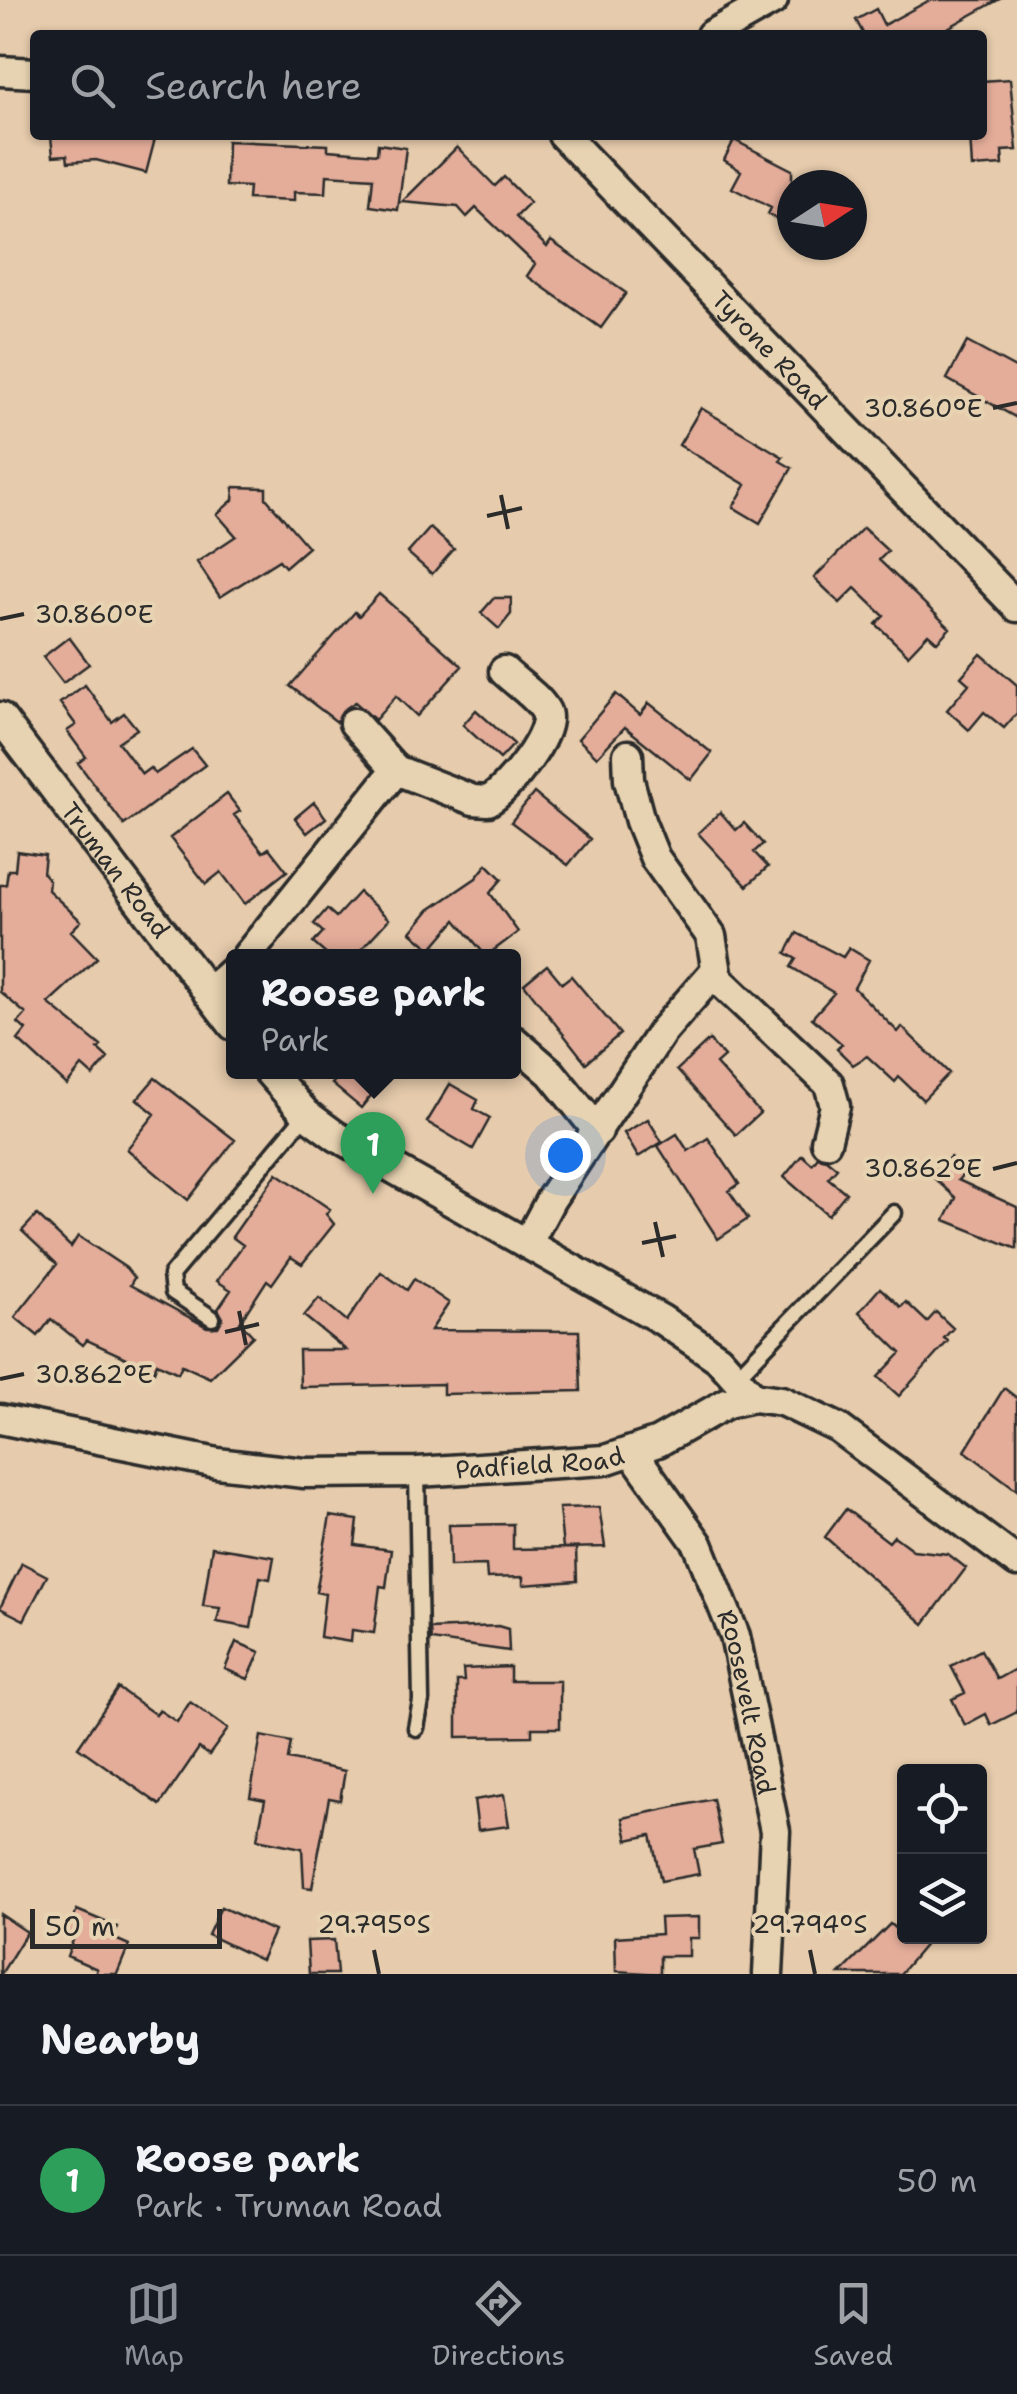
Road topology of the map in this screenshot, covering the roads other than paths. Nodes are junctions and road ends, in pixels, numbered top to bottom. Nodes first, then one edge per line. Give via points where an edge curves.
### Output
1 (772, 0) edge
2 (720, 30) edge
3 (0, 71) edge
4 (30, 73) edge
5 (568, 140) edge
6 (1017, 607) edge
7 (504, 671) dead end
8 (0, 717) edge
9 (354, 723) dead end
10 (628, 755) dead end
11 (396, 770) junction
12 (252, 949) edge
13 (715, 971) junction
14 (226, 977) edge
15 (208, 993) junction
16 (226, 1017) edge
17 (521, 1047) edge
18 (275, 1079) edge
19 (306, 1114) junction
20 (598, 1131) junction
21 (826, 1142) dead end
22 (894, 1213) dead end
23 (527, 1244) junction
24 (212, 1318) dead end
25 (744, 1387) junction
26 (0, 1420) edge
27 (633, 1453) junction
28 (417, 1472) junction
29 (1017, 1562) edge
30 (416, 1728) dead end
31 (768, 1974) edge

1 - 2 street
3 - 4 street
5 - 6 street, Tyrone Road
7 - 11 street via 546,710 548,725 496,797 473,800
8 - 15 street, Truman Road
9 - 11 street
10 - 13 street via 628,780 647,840 711,936
11 - 12 street
13 - 20 street via 662,1032
13 - 21 street via 724,987 821,1072 835,1106
14 - 15 street
15 - 16 street, Truman Road
17 - 20 street
18 - 19 street
19 - 23 street
19 - 24 lane via 171,1275 172,1292
20 - 23 street
22 - 25 lane
23 - 25 street via 662,1320 718,1358
25 - 27 street, Padfield Road
25 - 29 street via 838,1428
26 - 28 street, Padfield Road via 260,1470
27 - 28 street, Padfield Road via 567,1465
27 - 31 street, Roosevelt Road via 698,1544 735,1636 775,1831
28 - 30 lane

